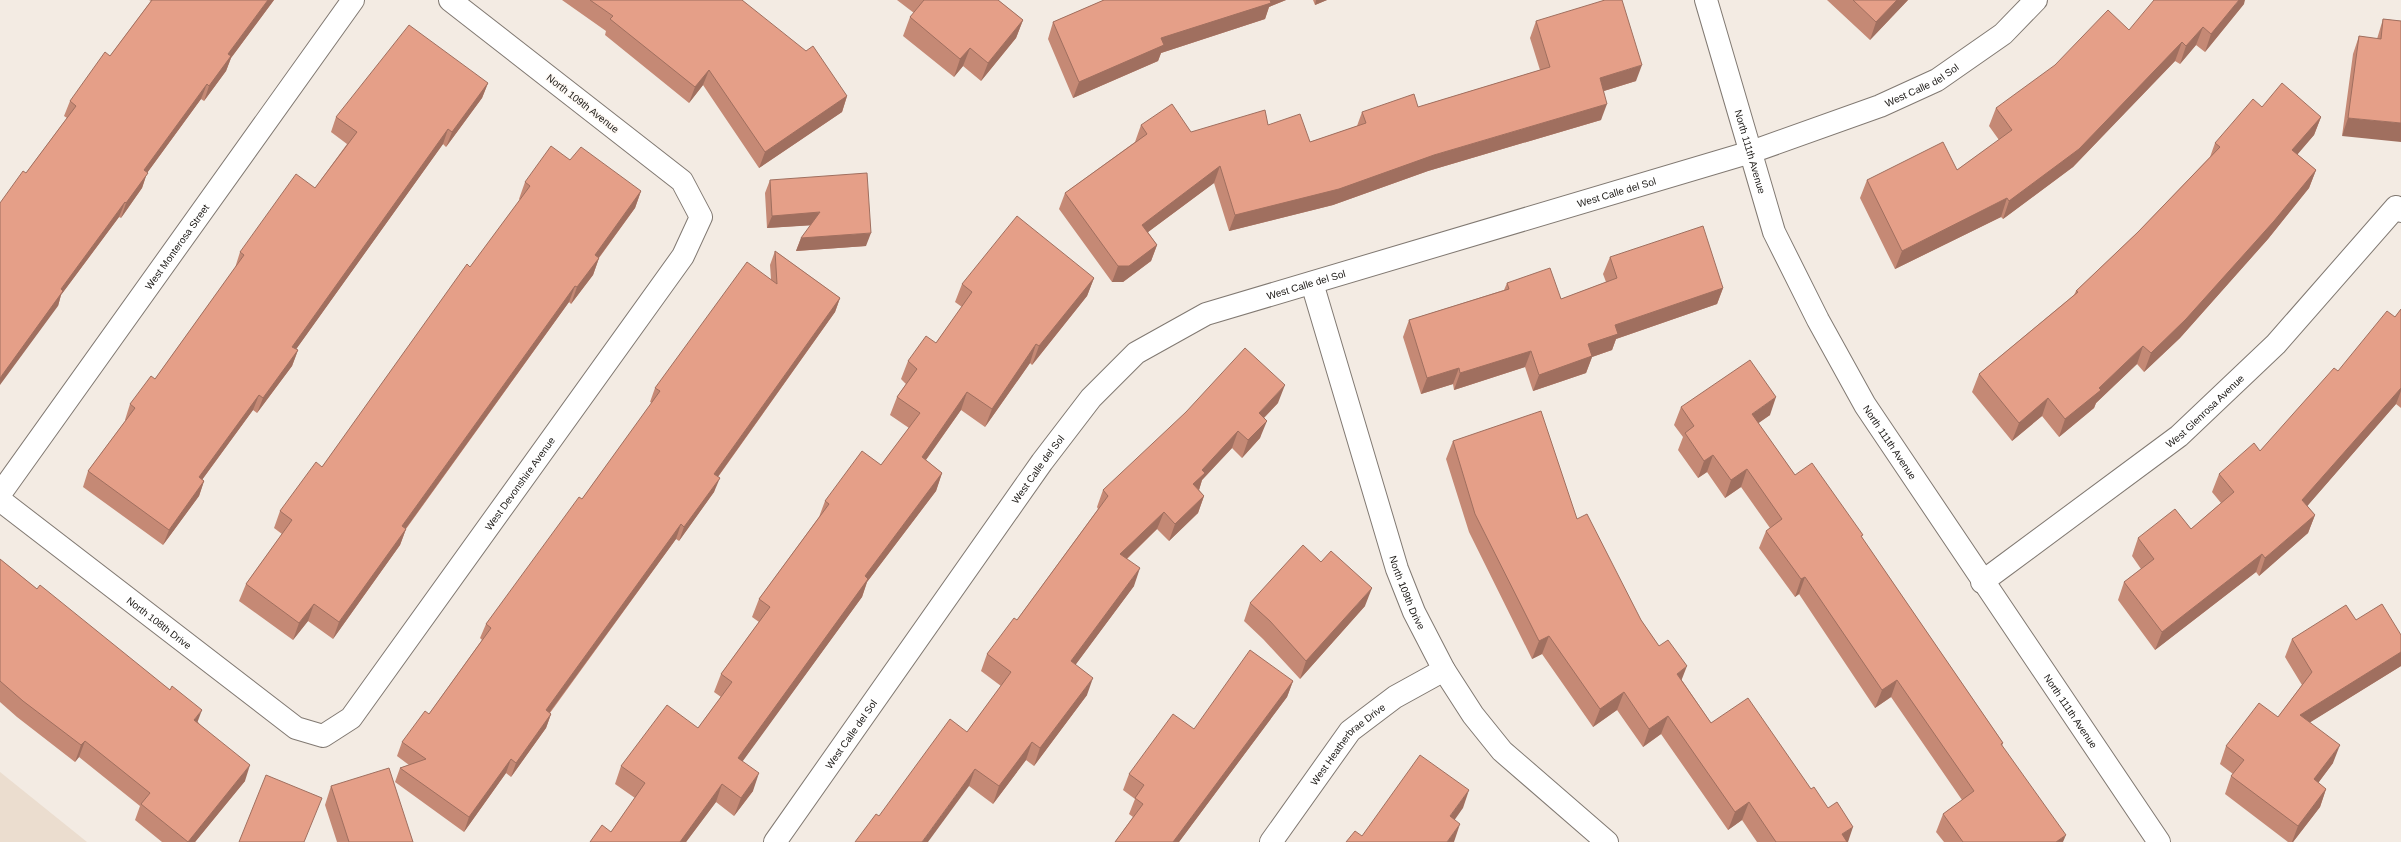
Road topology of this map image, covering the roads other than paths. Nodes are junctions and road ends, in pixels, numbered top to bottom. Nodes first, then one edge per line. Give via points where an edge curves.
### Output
1 (353, 0) edge
2 (450, 0) edge
3 (1706, 0) edge
4 (2036, 0) edge
5 (1751, 152) junction
6 (2398, 209) edge
7 (701, 217) joint
8 (1312, 283) junction
9 (0, 494) edge
10 (0, 500) edge
11 (1982, 582) junction
12 (1444, 670) junction
13 (323, 736) joint
14 (775, 842) edge
15 (1271, 842) edge
16 (1607, 842) edge
17 (2159, 842) edge

1 - 9 street, West Monterosa Street
2 - 7 street, North 109th Avenue via 682,181
3 - 5 street, North 111th Avenue
4 - 5 street, West Calle del Sol via 2003,34 1937,80 1880,106
5 - 8 street, West Calle del Sol
5 - 11 street, North 111th Avenue via 1774,232 1818,320 1865,405
6 - 11 street, West Glenrosa Avenue via 2276,344 2179,436
7 - 13 street, West Devonshire Avenue via 683,256 351,718
8 - 12 street, North 109th Drive via 1397,569 1414,612
8 - 14 street, West Calle del Sol via 1206,314 1136,354 1091,398 1038,469
10 - 13 street, North 108th Drive via 296,728
11 - 17 street, North 111th Avenue
12 - 15 street, West Heatherbrae Drive via 1395,697 1350,731
12 - 16 street, North 109th Drive via 1473,715 1502,751

